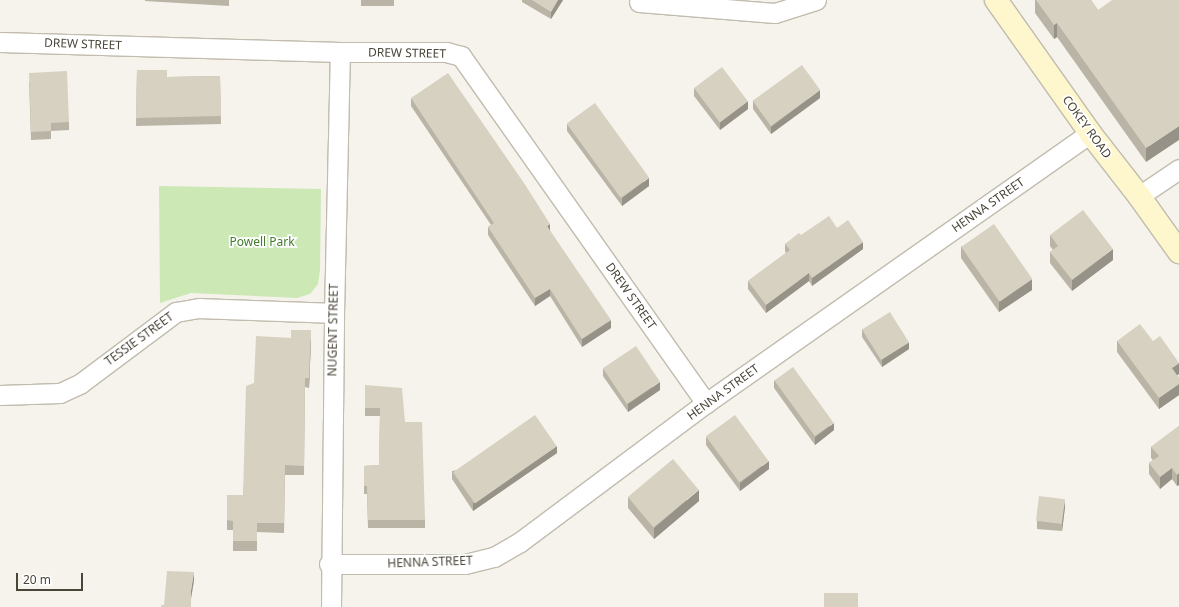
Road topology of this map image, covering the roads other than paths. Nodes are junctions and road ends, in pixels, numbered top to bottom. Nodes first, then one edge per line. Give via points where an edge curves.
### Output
1 (816, 0) edge
2 (996, 0) edge
3 (639, 2) dead end
4 (0, 42) edge
5 (340, 52) junction
6 (1090, 133) junction
7 (1179, 169) edge
8 (1140, 196) junction
9 (1179, 252) edge
10 (334, 313) junction
11 (0, 395) edge
12 (706, 403) junction
13 (330, 564) junction
14 (331, 607) edge

1 - 3 street via 775,13
2 - 6 street, COKEY ROAD
4 - 5 street, DREW STREET
5 - 10 street, NUGENT STREET
5 - 12 street, DREW STREET via 446,52 461,56
6 - 8 street, COKEY ROAD
6 - 12 street, HENNA STREET
7 - 8 street
8 - 9 street, COKEY ROAD
10 - 11 street, TESSIE STREET via 199,308 176,312 81,383 60,393
10 - 13 street, NUGENT STREET
12 - 13 street, HENNA STREET via 520,542 494,557 465,564
13 - 14 street, NUGENT STREET

